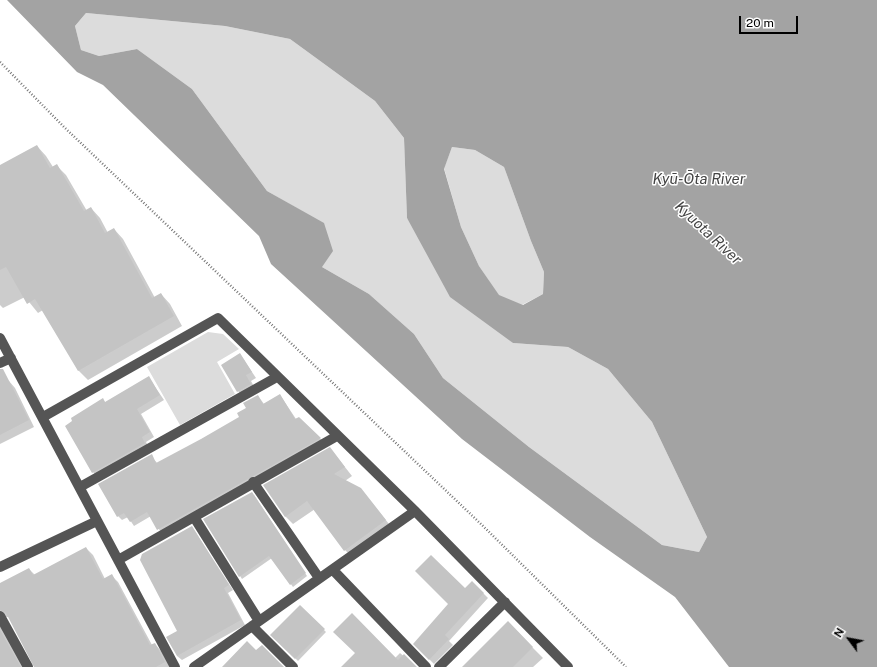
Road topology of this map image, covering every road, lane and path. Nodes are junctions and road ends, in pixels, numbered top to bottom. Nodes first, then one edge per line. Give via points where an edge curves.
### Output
1 (0, 62) edge
2 (0, 338) edge
3 (11, 358) junction
4 (0, 363) edge
5 (278, 377) junction
6 (43, 417) junction
7 (337, 436) junction
8 (253, 482) junction
9 (80, 487) junction
10 (415, 512) junction
11 (194, 517) junction
12 (97, 521) junction
13 (118, 560) junction
14 (0, 567) edge
15 (333, 570) junction
16 (319, 578) junction
17 (505, 602) junction
18 (0, 616) edge
19 (256, 623) junction
20 (28, 667) edge
21 (175, 667) edge
22 (194, 667) edge
23 (293, 667) edge
24 (426, 667) edge
25 (439, 667) edge
26 (568, 667) edge
27 (626, 667) edge

1 - 27 path via 64,127 482,525
2 - 3 street
3 - 4 street
3 - 6 street
5 - 6 street via 218,318
5 - 7 street
5 - 9 street
6 - 9 street
7 - 8 street
7 - 10 street
8 - 11 street
8 - 16 street
9 - 12 street
10 - 15 street
10 - 17 street
11 - 13 street
11 - 19 street
12 - 13 street
12 - 14 street
13 - 21 street
15 - 16 street
15 - 24 street
16 - 19 street
17 - 25 street
17 - 26 street
18 - 20 street
19 - 22 street
19 - 23 street

